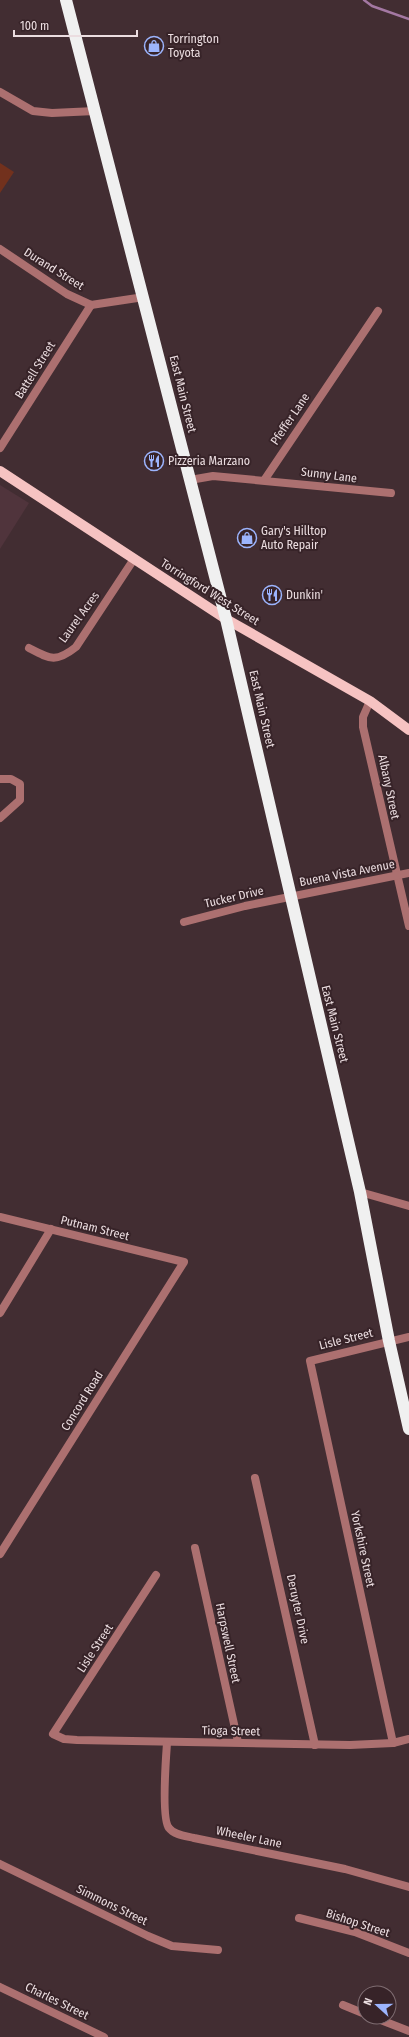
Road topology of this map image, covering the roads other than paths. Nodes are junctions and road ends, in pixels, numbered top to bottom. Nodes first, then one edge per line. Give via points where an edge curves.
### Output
1 (66, 0) edge
2 (0, 92) edge
3 (95, 111) junction
4 (0, 249) edge
5 (144, 297) junction
6 (91, 305) junction
7 (378, 311) dead end
8 (0, 448) edge
9 (0, 471) edge
10 (265, 479) junction
11 (190, 480) junction
12 (391, 493) dead end
13 (134, 559) junction
14 (226, 619) junction
15 (29, 648) dead end
16 (370, 700) junction
17 (409, 730) edge
18 (0, 779) edge
19 (0, 818) edge
20 (409, 873) edge
21 (398, 876) junction
22 (290, 896) junction
23 (184, 922) dead end
24 (409, 926) edge
25 (360, 1192) junction
26 (409, 1206) edge
27 (0, 1217) edge
28 (51, 1229) junction
29 (184, 1262) joint
30 (0, 1313) edge
31 (409, 1337) edge
32 (389, 1341) junction
33 (310, 1361) joint
34 (409, 1429) edge
35 (255, 1478) dead end
36 (195, 1548) dead end
37 (0, 1554) edge
38 (156, 1575) dead end
39 (53, 1734) joint
40 (409, 1739) edge
41 (238, 1742) junction
42 (167, 1743) junction
43 (393, 1743) junction
44 (315, 1745) junction
45 (0, 1864) edge
46 (409, 1887) edge
47 (299, 1918) dead end
48 (218, 1950) dead end
49 (409, 1953) edge
50 (0, 1987) edge
51 (343, 2005) dead end
52 (357, 2011) edge
53 (392, 2025) edge
54 (409, 2032) edge
55 (104, 2037) edge

1 - 3 highway, East Main Street
2 - 3 street via 33,111
3 - 5 highway, East Main Street
4 - 6 street, Durand Street via 67,294
5 - 6 street, Durand Street
5 - 11 highway, East Main Street
6 - 8 street, Battell Street
7 - 10 street, Pfeffer Lane
9 - 13 main road, Torringford West Street
10 - 11 street via 214,476
10 - 12 street, Sunny Lane
11 - 14 highway, East Main Street
13 - 14 main road, Torringford West Street
13 - 15 street, Laurel Acres via 76,647 65,656 50,659
14 - 16 main road, Torringford West Street
14 - 22 highway, East Main Street
16 - 17 main road, Torringford West Street
16 - 21 street, Albany Street via 363,717 363,727
18 - 19 street via 11,779 20,784 20,800
20 - 21 street, Buena Vista Avenue
21 - 22 street, Buena Vista Avenue
21 - 24 street, Albany Street
22 - 23 street, Tucker Drive
22 - 25 highway, East Main Street
25 - 26 street
25 - 32 highway, East Main Street
27 - 28 street, Putnam Street
28 - 29 street, Putnam Street
28 - 30 street
29 - 37 street, Concord Road
31 - 32 street, Lisle Street
32 - 33 street, Lisle Street
32 - 34 highway, East Main Street
33 - 43 street, Yorkshire Street
35 - 44 street, Deruyter Drive
36 - 41 street, Harpswell Street
38 - 39 street, Lisle Street
39 - 42 street, Tioga Street via 64,1739
40 - 43 street, Tioga Street
41 - 42 street, Tioga Street
41 - 44 street, Tioga Street
42 - 46 street, Wheeler Lane via 164,1816 168,1828 173,1832 345,1869
43 - 44 street, Tioga Street
45 - 48 street, Simmons Street via 172,1946
47 - 49 street, Bishop Street via 355,1932
50 - 55 street, Charles Street
51 - 52 street
53 - 54 street

